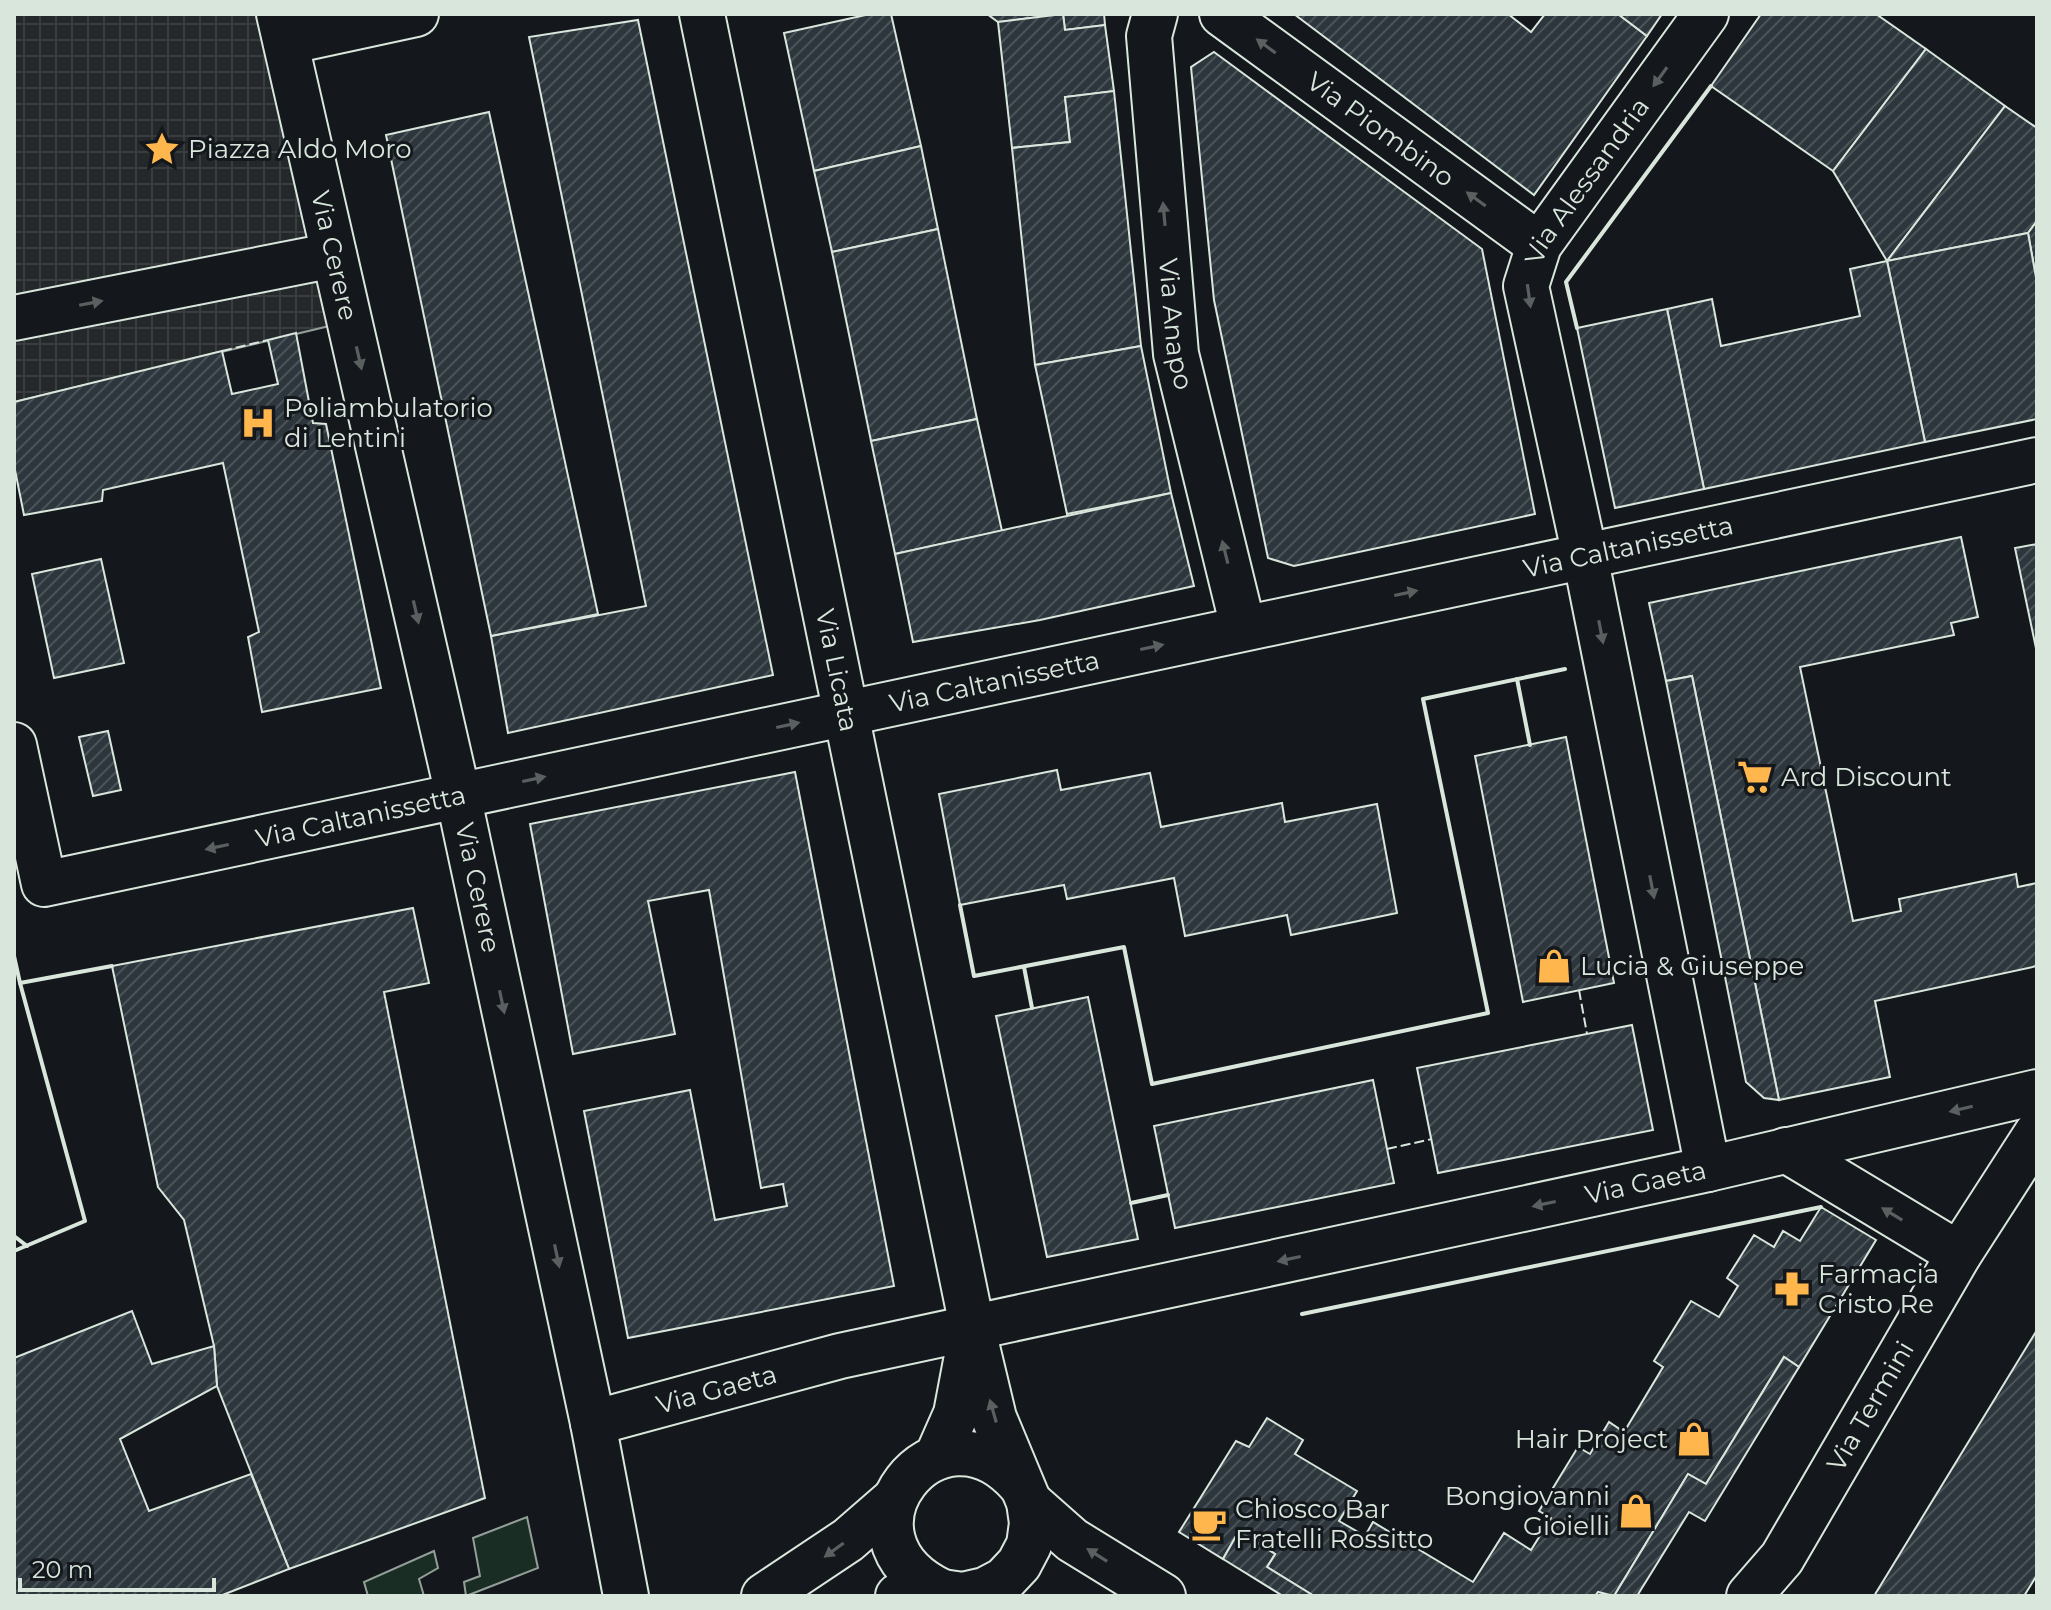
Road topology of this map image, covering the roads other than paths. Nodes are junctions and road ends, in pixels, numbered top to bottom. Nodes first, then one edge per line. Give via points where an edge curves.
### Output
1 (416, 14) edge
2 (702, 14) edge
3 (1155, 14) edge
4 (1222, 14) edge
5 (1706, 14) edge
6 (282, 28) edge
7 (1539, 245) junction
8 (334, 255) junction
9 (14, 318) edge
10 (2037, 460) edge
11 (1585, 556) junction
12 (1243, 627) junction
13 (846, 712) junction
14 (14, 745) edge
15 (458, 795) junction
16 (2037, 1092) edge
17 (2037, 1133) edge
18 (1786, 1150) junction
19 (1708, 1169) junction
20 (2037, 1179) edge
21 (1959, 1254) junction
22 (972, 1326) junction
23 (593, 1423) junction
24 (937, 1457) junction
25 (1024, 1493) junction
26 (894, 1500) junction
27 (1777, 1577) edge
28 (942, 1592) junction
29 (994, 1593) edge
30 (626, 1596) edge
31 (764, 1596) edge
32 (898, 1596) edge
33 (1163, 1596) edge
34 (1749, 1596) edge

1 - 6 street
2 - 13 street, Via Licata
12 -> 3 street, Via Anapo via 1176,354 1149,36
7 -> 4 street, Via Piombino
5 -> 7 street, Via Alessandria
6 - 8 street, Via Cerere
7 -> 11 street, Via Alessandria via 1526,286
9 -> 8 street
8 -> 15 street, Via Cerere
10 - 11 street, Via Caltanissetta
12 -> 11 street, Via Caltanissetta
11 -> 19 street, Via Gaeta
13 -> 12 street, Via Caltanissetta
15 -> 13 street, Via Caltanissetta
13 - 22 street, Via Licata
15 -> 14 street, Via Caltanissetta via 44,884
15 -> 23 street, Via Cerere
16 -> 18 street
17 - 21 street, Via Termini
18 - 19 street
21 -> 18 street
19 -> 22 street, Via Gaeta
20 - 21 street, Via Termini
21 - 27 street, Via Termini
22 - 23 street, Via Gaeta
22 - 24 street via 956,1414
25 -> 22 street, Via Licata via 994,1418
23 - 30 street, Via Cerere
24 - 25 street via 964,1454 992,1460
24 - 26 street via 918,1467
25 - 29 street via 1032,1523 1029,1545
33 -> 25 street via 1072,1540
26 - 28 street via 892,1534 904,1566
26 -> 31 street via 848,1540
27 - 34 street, Via Termini
28 - 29 street
28 - 32 street

